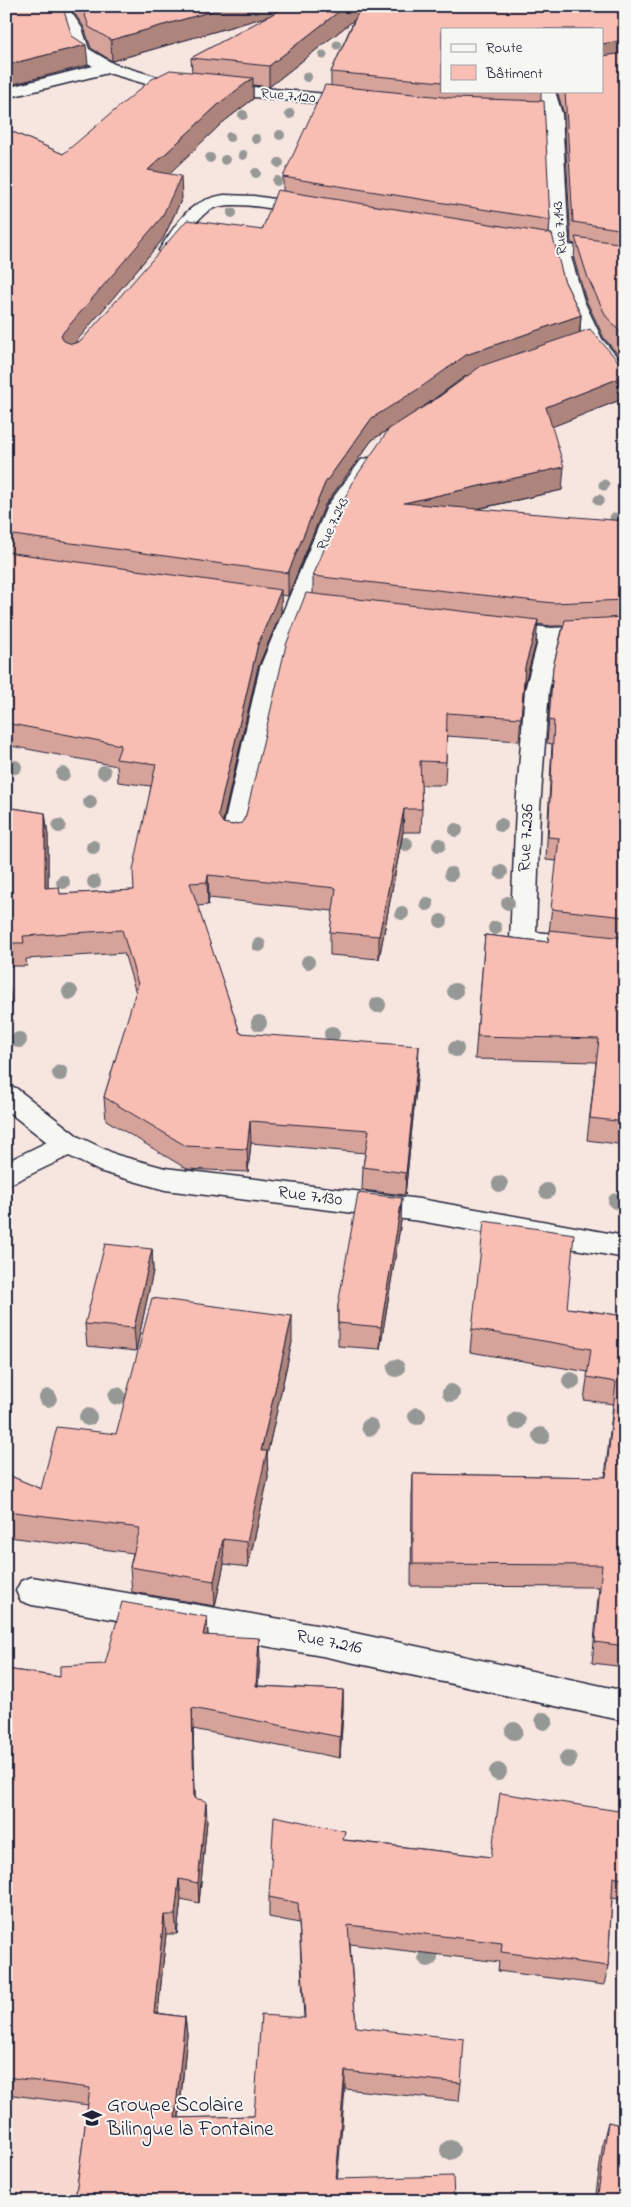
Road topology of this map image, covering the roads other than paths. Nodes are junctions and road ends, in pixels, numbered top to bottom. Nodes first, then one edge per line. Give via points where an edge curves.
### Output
1 (58, 6) edge
2 (537, 6) edge
3 (537, 28) edge
4 (108, 68) junction
5 (546, 92) edge
6 (6, 93) edge
7 (375, 104) edge
8 (489, 112) edge
9 (553, 114) junction
10 (324, 212) edge
11 (501, 241) edge
12 (560, 250) junction
13 (625, 258) edge
14 (156, 265) edge
15 (625, 379) edge
16 (380, 446) edge
17 (476, 626) edge
18 (625, 631) edge
19 (551, 635) junction
20 (233, 838) edge
21 (625, 951) edge
22 (6, 1095) edge
23 (69, 1144) junction
24 (6, 1175) edge
25 (625, 1247) edge
26 (32, 1592) dead end
27 (625, 1706) edge

1 - 4 street, Rue 7.120 via 74,28 81,52
2 - 3 street
4 - 6 street
4 - 7 street, Rue 7.120 via 160,82
5 - 9 street, Rue 7.143
8 - 9 street
9 - 12 street, Rue 7.143
10 - 14 street via 236,200 216,202 203,207
11 - 12 street
12 - 13 street
12 - 15 street, Rue 7.143 via 583,344
16 - 20 street, Rue 7.243 via 338,506 272,667
17 - 19 street
18 - 19 street
19 - 21 street, Rue 7.236 via 537,690 523,940
22 - 23 street, Rue 7.130
23 - 24 street
23 - 25 street, Rue 7.130 via 109,1163 165,1179 420,1210
26 - 27 street, Rue 7.216 via 322,1641

